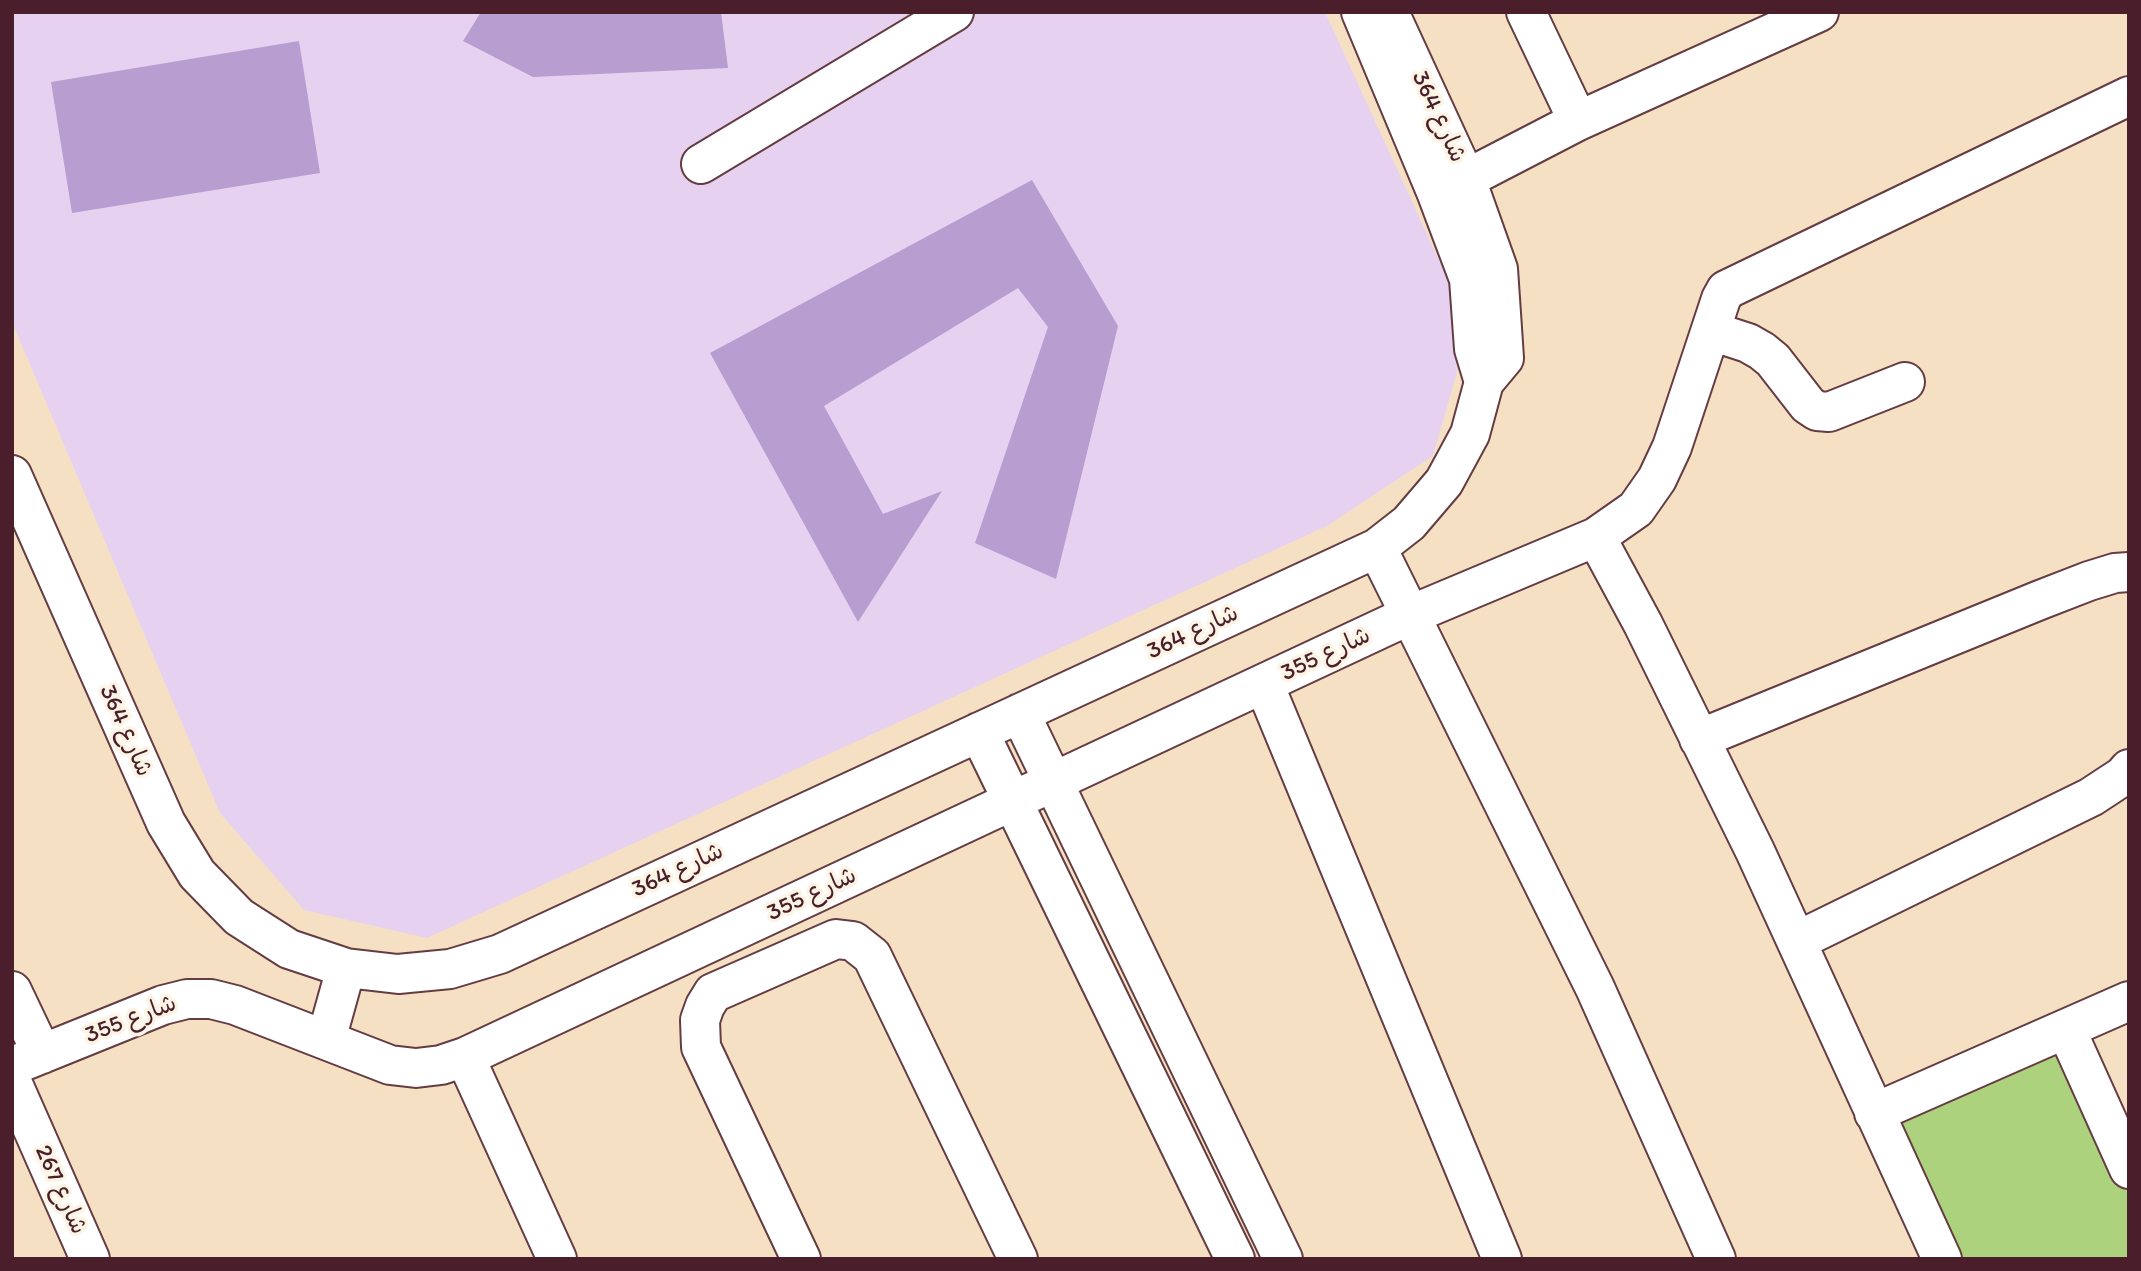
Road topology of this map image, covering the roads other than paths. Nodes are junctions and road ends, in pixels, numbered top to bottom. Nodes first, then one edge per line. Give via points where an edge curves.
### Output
1 (954, 12) edge
2 (1361, 12) edge
3 (1389, 12) edge
4 (1527, 12) edge
5 (1819, 12) edge
6 (2129, 96) edge
7 (1578, 121) junction
8 (701, 164) dead end
9 (1452, 186) junction
10 (1711, 331) junction
11 (1905, 382) dead end
12 (12, 475) edge
13 (1596, 537) junction
14 (1377, 548) junction
15 (2129, 572) edge
16 (1410, 615) junction
17 (1264, 684) junction
18 (1020, 713) junction
19 (979, 732) junction
20 (1699, 739) junction
21 (2129, 769) edge
22 (1054, 782) junction
23 (1013, 801) junction
24 (1797, 941) junction
25 (346, 968) junction
26 (12, 991) edge
27 (2129, 1001) edge
28 (2066, 1029) junction
29 (326, 1040) junction
30 (465, 1056) junction
31 (27, 1060) edge
32 (12, 1083) edge
33 (1874, 1113) junction
34 (2129, 1169) edge
35 (90, 1259) edge
36 (557, 1259) edge
37 (802, 1259) edge
38 (1018, 1259) edge
39 (1235, 1259) edge
40 (1283, 1259) edge
41 (1502, 1259) edge
42 (1716, 1259) edge
43 (1942, 1259) edge

1 - 8 street
2 - 9 street, شارع 364
3 - 9 street, شارع 364
4 - 7 street
5 - 7 street
6 - 10 street, شارع 355 via 1726,290
7 - 9 street
9 - 14 street, شارع 364 via 1469,279 1474,349 1484,382 1470,434 1444,482 1409,523
10 - 11 street via 1762,351 1817,411 1829,412
10 - 13 street, شارع 355 via 1657,479 1636,509
12 - 25 street, شارع 364 via 166,823 197,874 239,917 289,948
13 - 16 street, شارع 355
13 - 20 street
14 - 16 street
14 - 18 street, شارع 364
15 - 20 street via 2040,600
16 - 17 street, شارع 355
16 - 42 street via 1595,988
17 - 22 street, شارع 355
17 - 41 street
18 - 19 street, شارع 364
18 - 22 street
19 - 23 street
19 - 25 street, شارع 364 via 500,954 424,972
20 - 24 street
21 - 24 street via 2091,797
22 - 23 street, شارع 355
22 - 40 street
23 - 30 street, شارع 355
23 - 39 street
24 - 33 street
25 - 29 street
26 - 31 street
27 - 28 street
28 - 33 street
28 - 34 street
29 - 30 street, شارع 355 via 390,1065 416,1068
29 - 31 street, شارع 355 via 235,1005 187,999
30 - 36 street
32 - 35 street, شارع 267
33 - 43 street
37 - 38 street via 701,1047 700,1020 713,993 836,939 853,941 872,956

